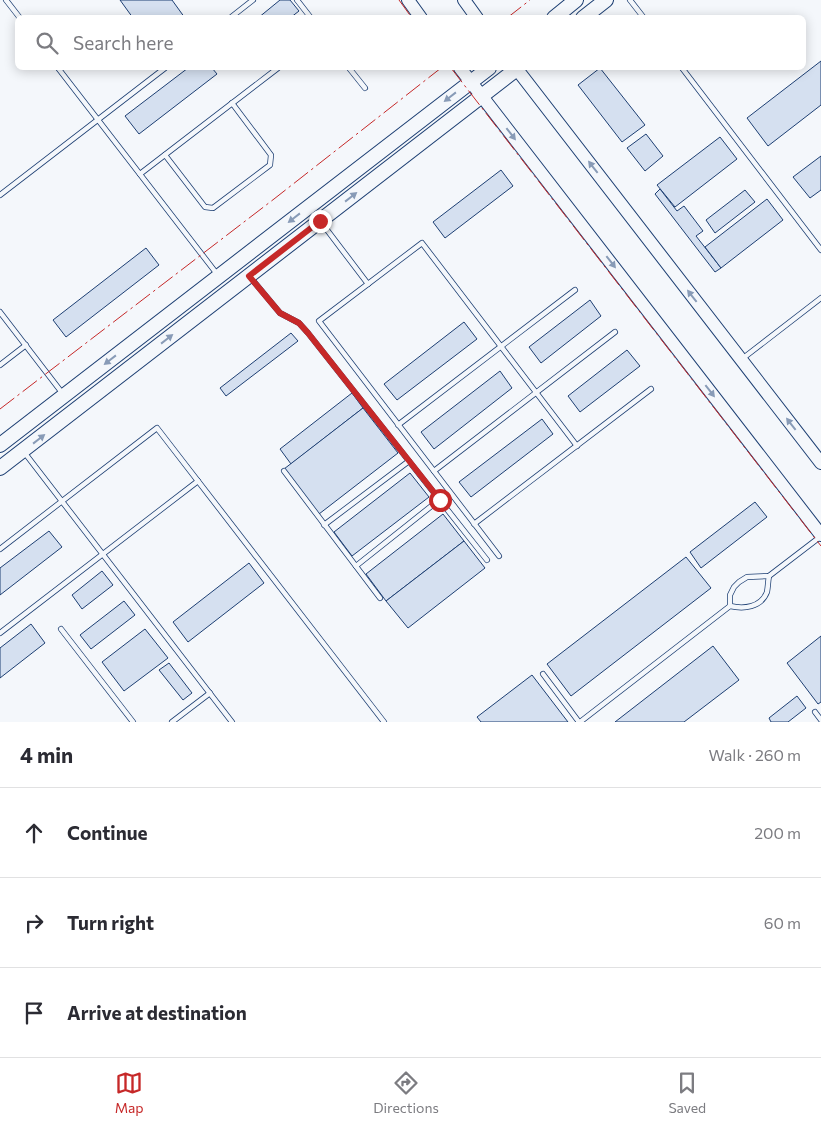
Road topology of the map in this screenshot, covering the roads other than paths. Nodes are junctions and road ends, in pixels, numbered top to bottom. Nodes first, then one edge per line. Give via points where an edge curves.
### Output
1 (6, 0) edge
2 (253, 0) edge
3 (297, 0) edge
4 (408, 0) edge
5 (464, 0) edge
6 (576, 0) edge
7 (606, 0) edge
8 (630, 0) edge
9 (18, 15) edge
10 (234, 15) edge
11 (309, 15) edge
12 (420, 15) edge
13 (475, 15) edge
14 (558, 15) edge
15 (587, 15) edge
16 (642, 15) edge
17 (60, 70) edge
18 (162, 70) edge
19 (275, 70) edge
20 (351, 70) edge
21 (462, 70) edge
22 (486, 70) edge
23 (514, 70) edge
24 (519, 70) edge
25 (684, 70) edge
26 (471, 81) junction
27 (365, 88) dead end
28 (482, 96) junction
29 (232, 103) junction
30 (98, 119) junction
31 (165, 155) junction
32 (140, 174) junction
33 (0, 195) edge
34 (320, 221) junction
35 (821, 250) edge
36 (219, 276) junction
37 (249, 276) junction
38 (368, 284) junction
39 (575, 290) dead end
40 (821, 298) edge
41 (0, 312) edge
42 (615, 332) dead end
43 (26, 345) junction
44 (501, 347) junction
45 (741, 360) junction
46 (0, 365) edge
47 (651, 389) dead end
48 (536, 393) junction
49 (64, 396) junction
50 (398, 425) junction
51 (0, 445) edge
52 (577, 446) junction
53 (23, 450) junction
54 (409, 461) junction
55 (821, 463) edge
56 (0, 468) edge
57 (284, 471) dead end
58 (434, 471) junction
59 (198, 481) junction
60 (440, 500) junction
61 (62, 501) junction
62 (474, 524) junction
63 (324, 525) junction
64 (821, 536) edge
65 (0, 549) edge
66 (103, 554) junction
67 (499, 556) dead end
68 (487, 560) dead end
69 (356, 566) junction
70 (769, 576) junction
71 (380, 598) dead end
72 (730, 606) junction
73 (61, 629) dead end
74 (0, 633) edge
75 (543, 674) dead end
76 (210, 694) junction
77 (815, 712) dead end
78 (821, 720) edge
79 (133, 722) edge
80 (172, 722) edge
81 (232, 722) edge
82 (384, 722) edge
83 (579, 722) edge

1 - 9 lane
2 - 10 lane
3 - 11 lane
4 - 12 street
5 - 13 street
6 - 14 main road
7 - 15 main road
8 - 16 lane
17 - 30 lane
18 - 30 lane
19 - 29 lane
20 - 27 lane
21 - 26 street
22 - 26 main road
23 - 28 main road
45 -> 24 street
25 - 35 lane
26 - 28 street
26 -> 36 main road
34 -> 28 main road
28 -> 64 street
29 - 31 lane
29 - 31 lane via 271,155 270,164 228,197 213,208 205,207
30 - 32 lane
30 - 33 lane
31 - 32 lane
32 - 36 lane
34 - 37 main road
34 - 38 lane
36 -> 49 main road
53 -> 37 main road
37 - 54 lane via 280,313 299,323 308,333
38 - 44 lane via 422,242
38 - 50 lane via 319,321
39 - 44 lane
40 - 45 lane
41 - 43 lane
42 - 48 lane
43 - 46 lane
43 - 49 lane
44 - 48 lane
44 - 50 lane
55 -> 45 street
47 - 52 lane
48 - 52 lane
48 - 58 lane
49 - 51 main road
50 - 58 lane
52 - 62 lane
53 - 56 main road
53 - 61 lane
54 - 60 lane
54 - 63 lane
57 - 63 lane
58 - 62 lane
59 - 61 lane via 157,428
59 - 66 lane
59 - 82 lane
60 - 68 lane
60 - 69 lane
61 - 65 lane
61 - 66 lane
62 - 67 lane
63 - 69 lane
64 - 70 lane
66 - 74 lane
66 - 76 lane
69 - 71 lane
70 - 72 lane via 747,577 739,582 730,595
70 - 72 lane via 767,592 762,600 749,608
72 - 83 lane
73 - 79 lane
75 - 83 lane
76 - 80 lane
76 - 81 lane
77 - 78 lane

